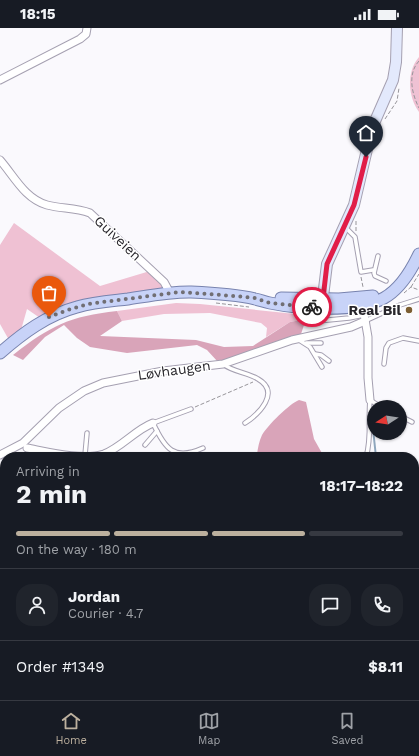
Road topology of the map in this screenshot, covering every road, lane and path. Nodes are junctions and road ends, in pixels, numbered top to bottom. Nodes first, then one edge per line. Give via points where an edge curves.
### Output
1 (87, 28) edge
2 (397, 28) edge
3 (419, 61) edge
4 (0, 80) edge
5 (398, 85) dead end
6 (419, 108) edge
7 (383, 123) dead end
8 (0, 160) edge
9 (356, 219) dead end
10 (344, 227) junction
11 (355, 237) junction
12 (419, 254) edge
13 (378, 256) dead end
14 (373, 270) junction
15 (360, 272) junction
16 (419, 274) edge
17 (386, 281) dead end
18 (411, 288) dead end
19 (170, 294) junction
20 (419, 300) edge
21 (322, 303) junction
22 (363, 306) junction
23 (318, 321) dead end
24 (298, 339) junction
25 (419, 341) edge
26 (305, 343) junction
27 (321, 343) dead end
28 (0, 353) edge
29 (315, 354) junction
30 (328, 361) dead end
31 (222, 364) junction
32 (384, 364) dead end
33 (322, 367) dead end
34 (259, 379) junction
35 (370, 400) edge
36 (191, 409) joint
37 (407, 420) edge
38 (412, 422) dead end
39 (153, 423) junction
40 (245, 423) dead end
41 (157, 431) junction
42 (88, 433) dead end
43 (370, 440) edge
44 (145, 445) dead end
45 (25, 446) junction
46 (204, 448) dead end
47 (8, 452) edge
48 (27, 452) edge
49 (56, 452) edge
50 (85, 452) edge
51 (107, 452) edge
52 (176, 452) edge
53 (191, 452) edge
54 (367, 452) edge

1 - 4 street via 86,34 80,39
2 - 10 main road via 393,80 372,128 358,191
3 - 6 path via 414,68 412,82
5 - 7 path via 397,101
8 - 19 street, Guiveien via 30,196 39,202 78,208 90,213 164,282
9 - 11 path
10 - 11 lane
10 - 21 main road via 327,264
11 - 15 lane
12 - 22 main road via 407,276 395,289 382,299
13 - 14 lane
14 - 15 lane
14 - 17 lane via 376,276
15 - 22 path
16 - 18 path
19 - 21 main road via 205,293 255,298 284,305
19 - 28 main road via 88,304 59,313 25,332
20 - 22 lane via 400,305
21 - 22 main road
22 - 23 lane via 349,318
22 - 24 street, Løvhaugen via 351,327
22 - 35 street via 368,336
24 - 26 lane
24 - 31 street, Løvhaugen
25 - 32 lane via 403,338 389,343
26 - 27 lane
26 - 29 lane
29 - 30 lane
29 - 33 lane
31 - 34 lane
31 - 45 street, Løvhaugen via 163,371 103,384 84,391 59,408
34 - 36 path
34 - 40 lane via 267,391 267,399 260,412
36 - 39 lane
37 - 38 lane
39 - 41 lane
39 - 51 street via 144,426
41 - 44 lane
41 - 52 lane via 168,448
42 - 50 lane
43 - 54 lane
45 - 47 street, Løvhaugen
45 - 48 street
45 - 49 street
46 - 53 lane

